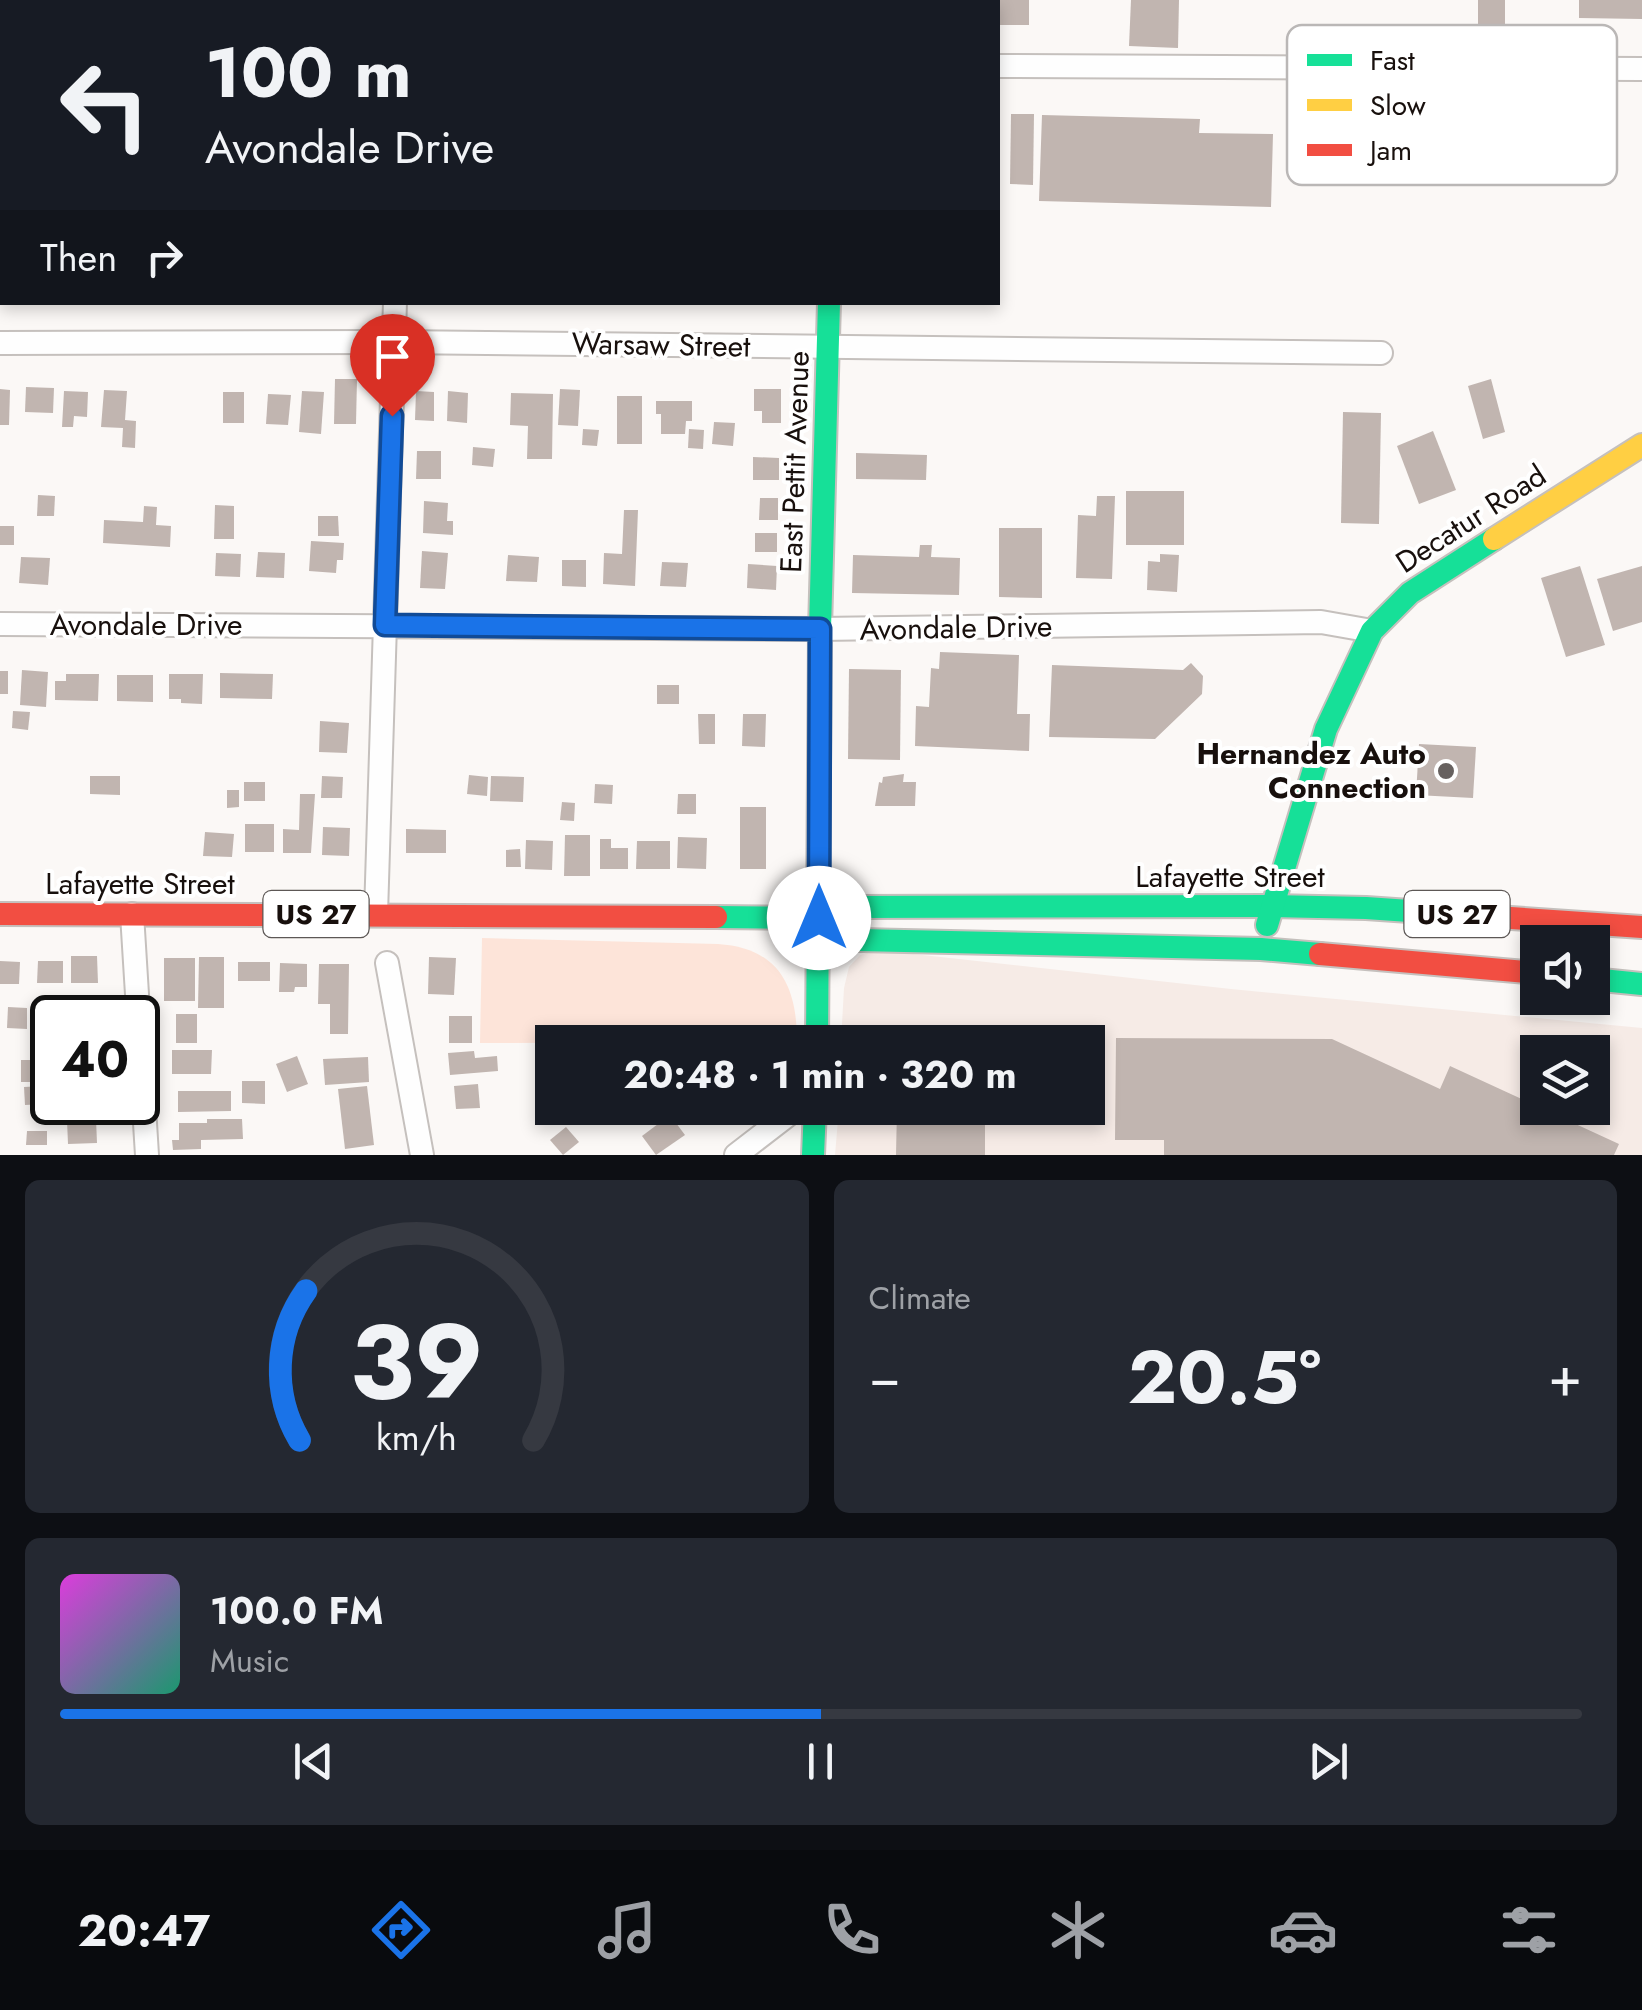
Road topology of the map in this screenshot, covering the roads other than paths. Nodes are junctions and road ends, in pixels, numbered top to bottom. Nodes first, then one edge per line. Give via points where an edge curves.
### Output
1 (1000, 66) edge
2 (1287, 67) edge
3 (1617, 69) edge
4 (1642, 69) edge
5 (395, 305) edge
6 (829, 305) edge
7 (394, 342) junction
8 (0, 344) edge
9 (828, 346) junction
10 (1381, 353) dead end
11 (1642, 444) edge
12 (0, 624) edge
13 (385, 625) junction
14 (820, 629) junction
15 (1372, 631) junction
16 (1271, 906) junction
17 (0, 914) edge
18 (132, 914) junction
19 (376, 914) junction
20 (819, 918) junction
21 (1642, 927) edge
22 (1261, 949) junction
23 (387, 962) dead end
24 (1520, 971) edge
25 (1610, 981) edge
26 (1642, 984) edge
27 (817, 1025) edge
28 (775, 1125) edge
29 (814, 1125) edge
30 (147, 1155) edge
31 (422, 1155) edge
32 (736, 1155) edge
33 (813, 1155) edge

1 - 2 street
3 - 4 street
5 - 7 street
6 - 9 main road, East Pettit Avenue
7 - 8 street, Warsaw Street
7 - 9 street, Warsaw Street
7 - 13 street
9 - 10 street, Warsaw Street
9 - 14 main road, East Pettit Avenue
11 - 15 main road, Decatur Road via 1410,593
12 - 13 street, Avondale Drive
13 - 14 street, Avondale Drive
13 - 19 street
14 - 15 street, Avondale Drive via 1322,622
14 - 20 main road, East Pettit Avenue
15 - 16 main road, Decatur Road via 1326,729
16 - 20 main road, Lafayette Street / US 27 via 856,906
16 - 21 main road, Lafayette Street / US 27
16 - 22 main road, Decatur Road
17 - 18 main road, Lafayette Street / US 27
18 - 19 main road, Lafayette Street / US 27
18 - 30 street
19 - 20 main road, Lafayette Street / US 27
20 - 22 main road, Lafayette Street / US 27 via 859,940
20 - 27 main road, East Pettit Avenue
22 - 24 main road, Lafayette Street / US 27
23 - 31 street
25 - 26 main road
28 - 32 street
29 - 33 main road

